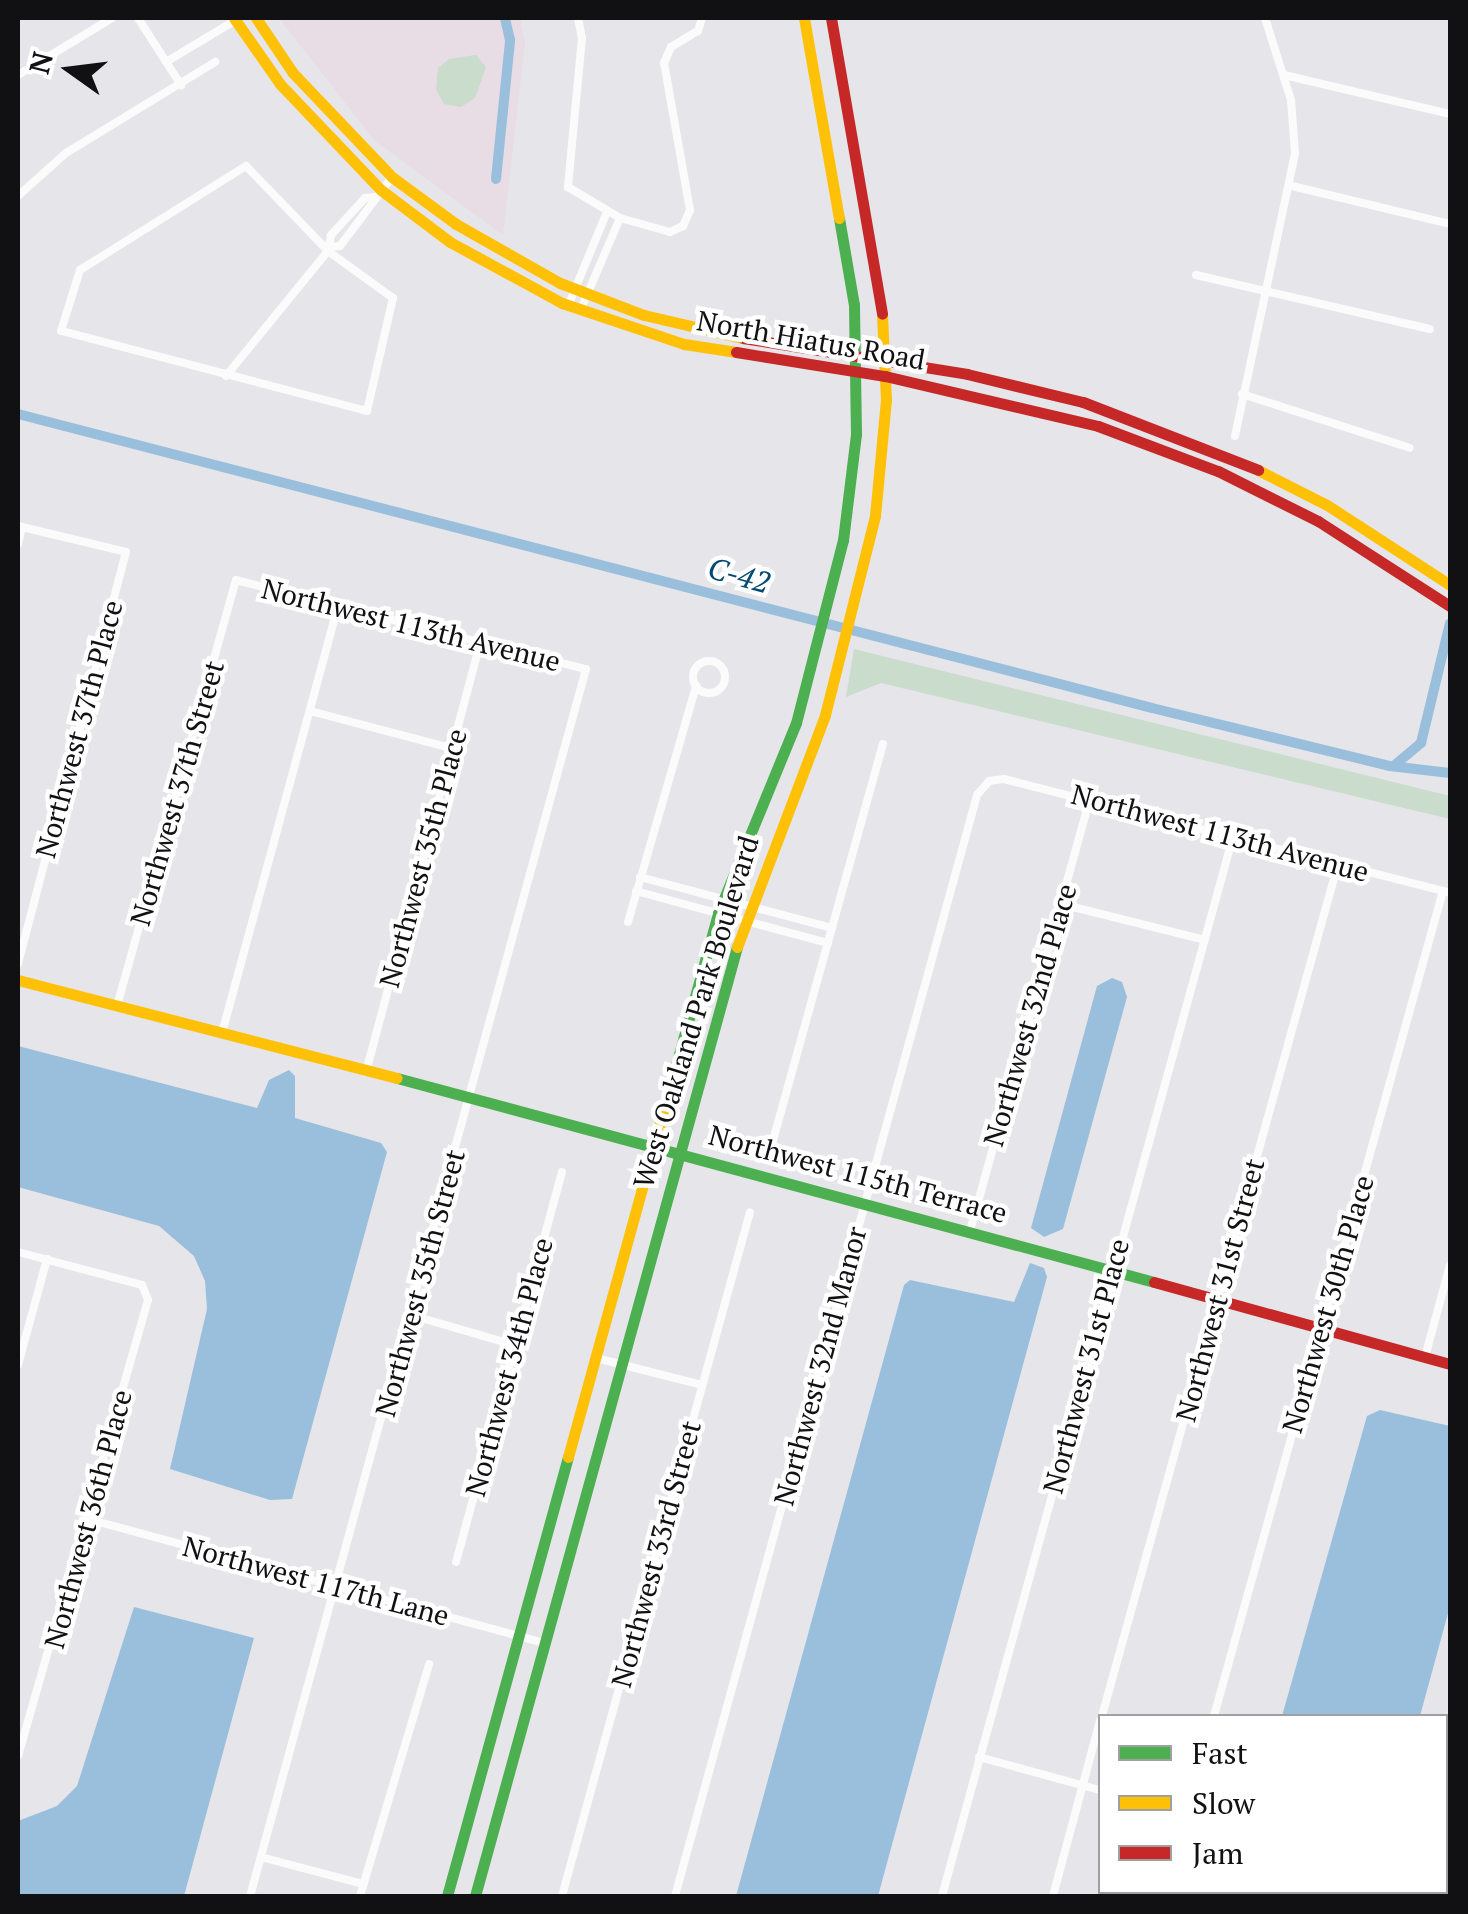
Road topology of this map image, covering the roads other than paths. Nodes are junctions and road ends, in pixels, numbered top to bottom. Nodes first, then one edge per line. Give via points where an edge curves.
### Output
1 (112, 18) edge
2 (138, 18) edge
3 (236, 18) edge
4 (256, 18) edge
5 (578, 18) edge
6 (702, 18) edge
7 (804, 18) edge
8 (831, 18) edge
9 (1265, 18) edge
10 (166, 62) junction
11 (215, 62) dead end
12 (18, 75) edge
13 (1284, 75) junction
14 (180, 85) junction
15 (1450, 114) edge
16 (392, 177) junction
17 (1292, 186) junction
18 (378, 194) junction
19 (18, 196) edge
20 (607, 212) junction
21 (620, 218) junction
22 (1450, 224) edge
23 (329, 249) junction
24 (1196, 275) dead end
25 (1266, 291) junction
26 (581, 292) junction
27 (574, 308) junction
28 (1430, 329) dead end
29 (858, 354) junction
30 (885, 358) junction
31 (858, 371) junction
32 (226, 376) junction
33 (886, 376) junction
34 (1242, 394) junction
35 (1235, 436) dead end
36 (1410, 448) dead end
37 (20, 526) edge
38 (18, 544) edge
39 (236, 580) joint
40 (1445, 582) edge
41 (1450, 606) edge
42 (337, 609) junction
43 (480, 646) junction
44 (586, 669) joint
45 (696, 686) junction
46 (310, 711) junction
47 (883, 744) dead end
48 (451, 748) junction
49 (989, 781) joint
50 (1090, 798) junction
51 (1234, 836) junction
52 (1338, 864) junction
53 (640, 877) junction
54 (636, 891) junction
55 (1447, 892) edge
56 (723, 899) junction
57 (1060, 904) junction
58 (748, 906) junction
59 (718, 914) junction
60 (744, 920) junction
61 (628, 922) dead end
62 (832, 928) junction
63 (1205, 940) junction
64 (828, 943) junction
65 (18, 964) edge
66 (18, 980) edge
67 (118, 1006) junction
68 (222, 1033) junction
69 (366, 1072) junction
70 (471, 1098) junction
71 (772, 1144) dead end
72 (655, 1145) junction
73 (680, 1151) junction
74 (562, 1172) dead end
75 (866, 1201) junction
76 (750, 1212) dead end
77 (970, 1231) junction
78 (18, 1252) edge
79 (47, 1259) junction
80 (1450, 1265) edge
81 (1112, 1269) junction
82 (1217, 1299) junction
83 (411, 1315) junction
84 (1321, 1328) junction
85 (514, 1345) junction
86 (1425, 1357) junction
87 (596, 1358) junction
88 (1450, 1364) edge
89 (18, 1365) edge
90 (622, 1365) junction
91 (702, 1385) junction
92 (88, 1519) junction
93 (456, 1562) dead end
94 (336, 1587) junction
95 (520, 1636) junction
96 (544, 1643) junction
97 (430, 1664) dead end
98 (1102, 1714) edge
99 (1215, 1714) edge
100 (1098, 1730) edge
101 (20, 1755) edge
102 (979, 1757) junction
103 (1083, 1786) junction
104 (1098, 1790) edge
105 (261, 1857) junction
106 (363, 1884) junction
107 (250, 1896) edge
108 (360, 1896) edge
109 (448, 1896) edge
110 (475, 1896) edge
111 (562, 1896) edge
112 (674, 1896) edge
113 (942, 1896) edge
114 (1053, 1896) edge

1 - 12 street
2 - 10 street
3 - 10 street
3 - 18 main road, North Hiatus Road
4 - 16 main road, North Hiatus Road via 293,72
5 - 20 street via 582,38 568,187
6 - 21 street via 698,31 671,47 663,65 688,220 667,232
7 - 29 main road, West Oakland Park Boulevard via 845,235
8 - 30 main road, West Oakland Park Boulevard via 876,256
9 - 13 street
10 - 14 street
11 - 14 street
13 - 15 street
13 - 17 street via 1294,122
14 - 19 street via 66,152
16 - 18 street
16 - 26 main road, North Hiatus Road via 470,233
17 - 22 street
17 - 25 street
18 - 23 street via 364,198 331,236
18 - 27 main road, North Hiatus Road via 450,242
20 - 21 street
20 - 26 street
21 - 26 street
23 - 32 street
23 - 32 street via 393,298 367,411
23 - 32 street via 246,166 80,270 61,331
24 - 25 street
25 - 28 street
25 - 34 street
26 - 27 street
26 - 29 main road, North Hiatus Road via 739,338
27 - 31 main road, North Hiatus Road via 733,355
29 - 30 main road, North Hiatus Road
29 - 31 main road, West Oakland Park Boulevard
30 - 33 main road, West Oakland Park Boulevard
30 - 40 main road, North Hiatus Road via 1083,402 1224,454 1327,506
31 - 33 main road, North Hiatus Road
31 - 56 main road, West Oakland Park Boulevard via 850,494 816,655 796,723
33 - 41 main road, North Hiatus Road via 1045,410 1218,471 1318,521
33 - 58 main road, West Oakland Park Boulevard via 879,488 858,592 817,738
34 - 35 street
34 - 36 street
37 - 38 street
37 - 65 street, Northwest 37th Place via 126,552
39 - 42 street, Northwest 113th Avenue
39 - 67 street, Northwest 37th Street
42 - 43 street, Northwest 113th Avenue
42 - 46 street
43 - 44 street, Northwest 113th Avenue
43 - 48 street, Northwest 35th Place
44 - 70 street, Northwest 35th Street
45 - 45 street via 698,664 721,666 719,689
45 - 53 street
46 - 48 street
46 - 68 street
47 - 62 street
48 - 69 street, Northwest 35th Place
49 - 50 street, Northwest 113th Avenue
49 - 75 street, Northwest 32nd Manor via 978,795
50 - 51 street, Northwest 113th Avenue
50 - 57 street, Northwest 32nd Place
51 - 52 street, Northwest 113th Avenue
51 - 63 street, Northwest 31st Place
52 - 55 street, Northwest 113th Avenue
52 - 82 street, Northwest 31st Street
53 - 54 street
53 - 56 street
54 - 59 street
54 - 61 street
55 - 84 street, Northwest 30th Place
56 - 58 street
56 - 59 main road, West Oakland Park Boulevard
57 - 63 street
57 - 77 street, Northwest 32nd Place
58 - 60 main road, West Oakland Park Boulevard
58 - 62 street
59 - 60 street
59 - 72 main road, West Oakland Park Boulevard
60 - 64 street
60 - 73 main road, West Oakland Park Boulevard
62 - 64 street
63 - 81 street, Northwest 31st Place
64 - 71 street
66 - 67 main road, Northwest 115th Terrace
67 - 68 main road, Northwest 115th Terrace
68 - 69 main road, Northwest 115th Terrace
69 - 70 main road, Northwest 115th Terrace
70 - 72 main road, Northwest 115th Terrace
70 - 83 street, Northwest 35th Street
72 - 73 main road, Northwest 115th Terrace
72 - 87 main road, West Oakland Park Boulevard
73 - 75 main road, Northwest 115th Terrace
73 - 90 main road, West Oakland Park Boulevard
74 - 85 street, Northwest 34th Place
75 - 77 main road, Northwest 115th Terrace
75 - 112 street, Northwest 32nd Manor
76 - 91 street, Northwest 33rd Street
77 - 81 main road, Northwest 115th Terrace
78 - 79 street
79 - 89 street
79 - 92 street, Northwest 36th Place via 142,1285 148,1300
80 - 86 street
81 - 82 main road, Northwest 115th Terrace
81 - 102 street, Northwest 31st Place
82 - 84 main road, Northwest 115th Terrace
82 - 98 street, Northwest 31st Street
83 - 85 street
83 - 94 street, Northwest 35th Street
84 - 86 main road, Northwest 115th Terrace
84 - 99 street, Northwest 30th Place
85 - 93 street, Northwest 34th Place
86 - 88 main road, Northwest 115th Terrace
87 - 90 street
87 - 95 main road, West Oakland Park Boulevard
90 - 91 street
90 - 96 main road, West Oakland Park Boulevard
91 - 111 street, Northwest 33rd Street
92 - 94 street, Northwest 117th Lane
92 - 101 street, Northwest 36th Place
94 - 95 street, Northwest 117th Lane
94 - 105 street, Northwest 35th Street
95 - 96 street, Northwest 117th Lane
95 - 109 main road, West Oakland Park Boulevard
96 - 110 main road, West Oakland Park Boulevard
97 - 106 street
100 - 103 street, Northwest 31st Street
102 - 103 street
102 - 113 street, Northwest 31st Place
103 - 104 street
103 - 114 street, Northwest 31st Street
105 - 106 street
105 - 107 street, Northwest 35th Street
106 - 108 street

